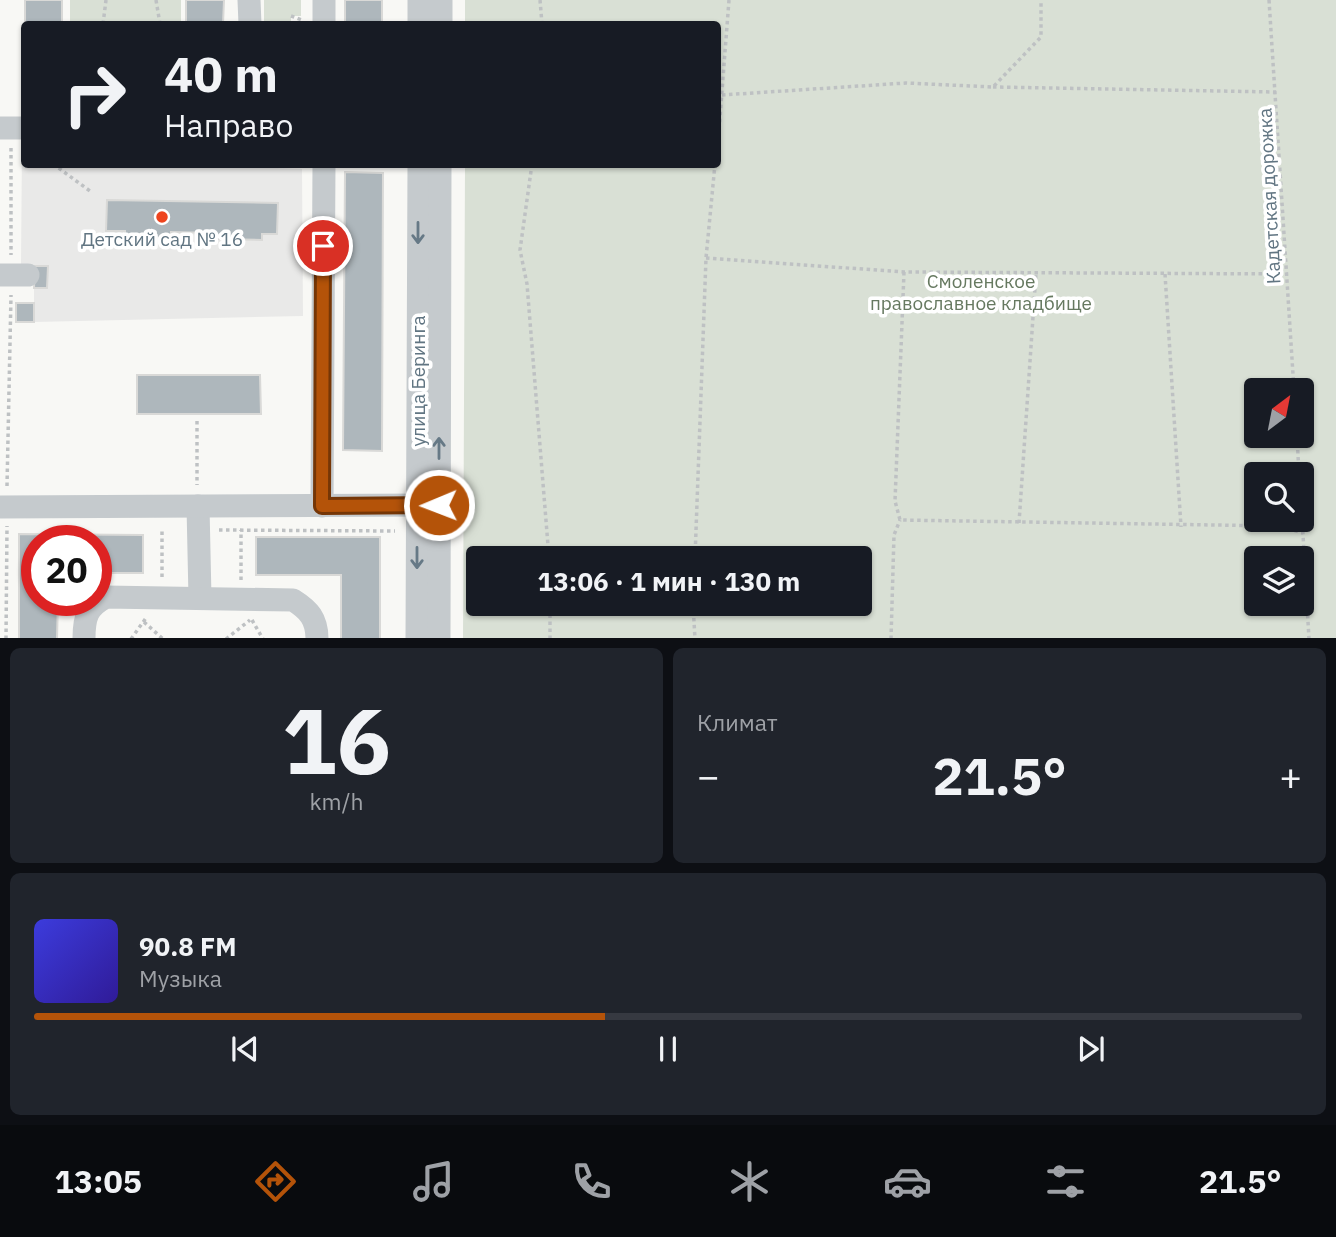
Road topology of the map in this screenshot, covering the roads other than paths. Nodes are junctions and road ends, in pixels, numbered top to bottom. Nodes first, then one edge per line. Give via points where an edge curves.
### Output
1 (249, 0) edge
2 (324, 0) edge
3 (419, 0) edge
4 (441, 0) edge
5 (250, 21) edge
6 (324, 21) edge
7 (419, 21) edge
8 (441, 21) edge
9 (324, 168) edge
10 (419, 168) edge
11 (440, 168) edge
12 (428, 505) junction
13 (198, 506) junction
14 (322, 506) junction
15 (3, 507) edge
16 (200, 598) junction
17 (84, 638) edge
18 (317, 638) edge
19 (416, 638) edge
20 (439, 638) edge

1 - 5 street
2 - 6 street
3 - 7 street
4 - 8 street
9 - 14 street
10 -> 12 street, улица Беринга
12 -> 11 street, улица Беринга
12 - 14 street
12 -> 19 street, улица Беринга
12 - 20 street, улица Беринга
13 - 14 street
13 - 15 street
13 - 16 street
16 - 17 street via 106,597 91,604 84,619
16 - 18 street via 246,609 293,600 308,609 317,626

